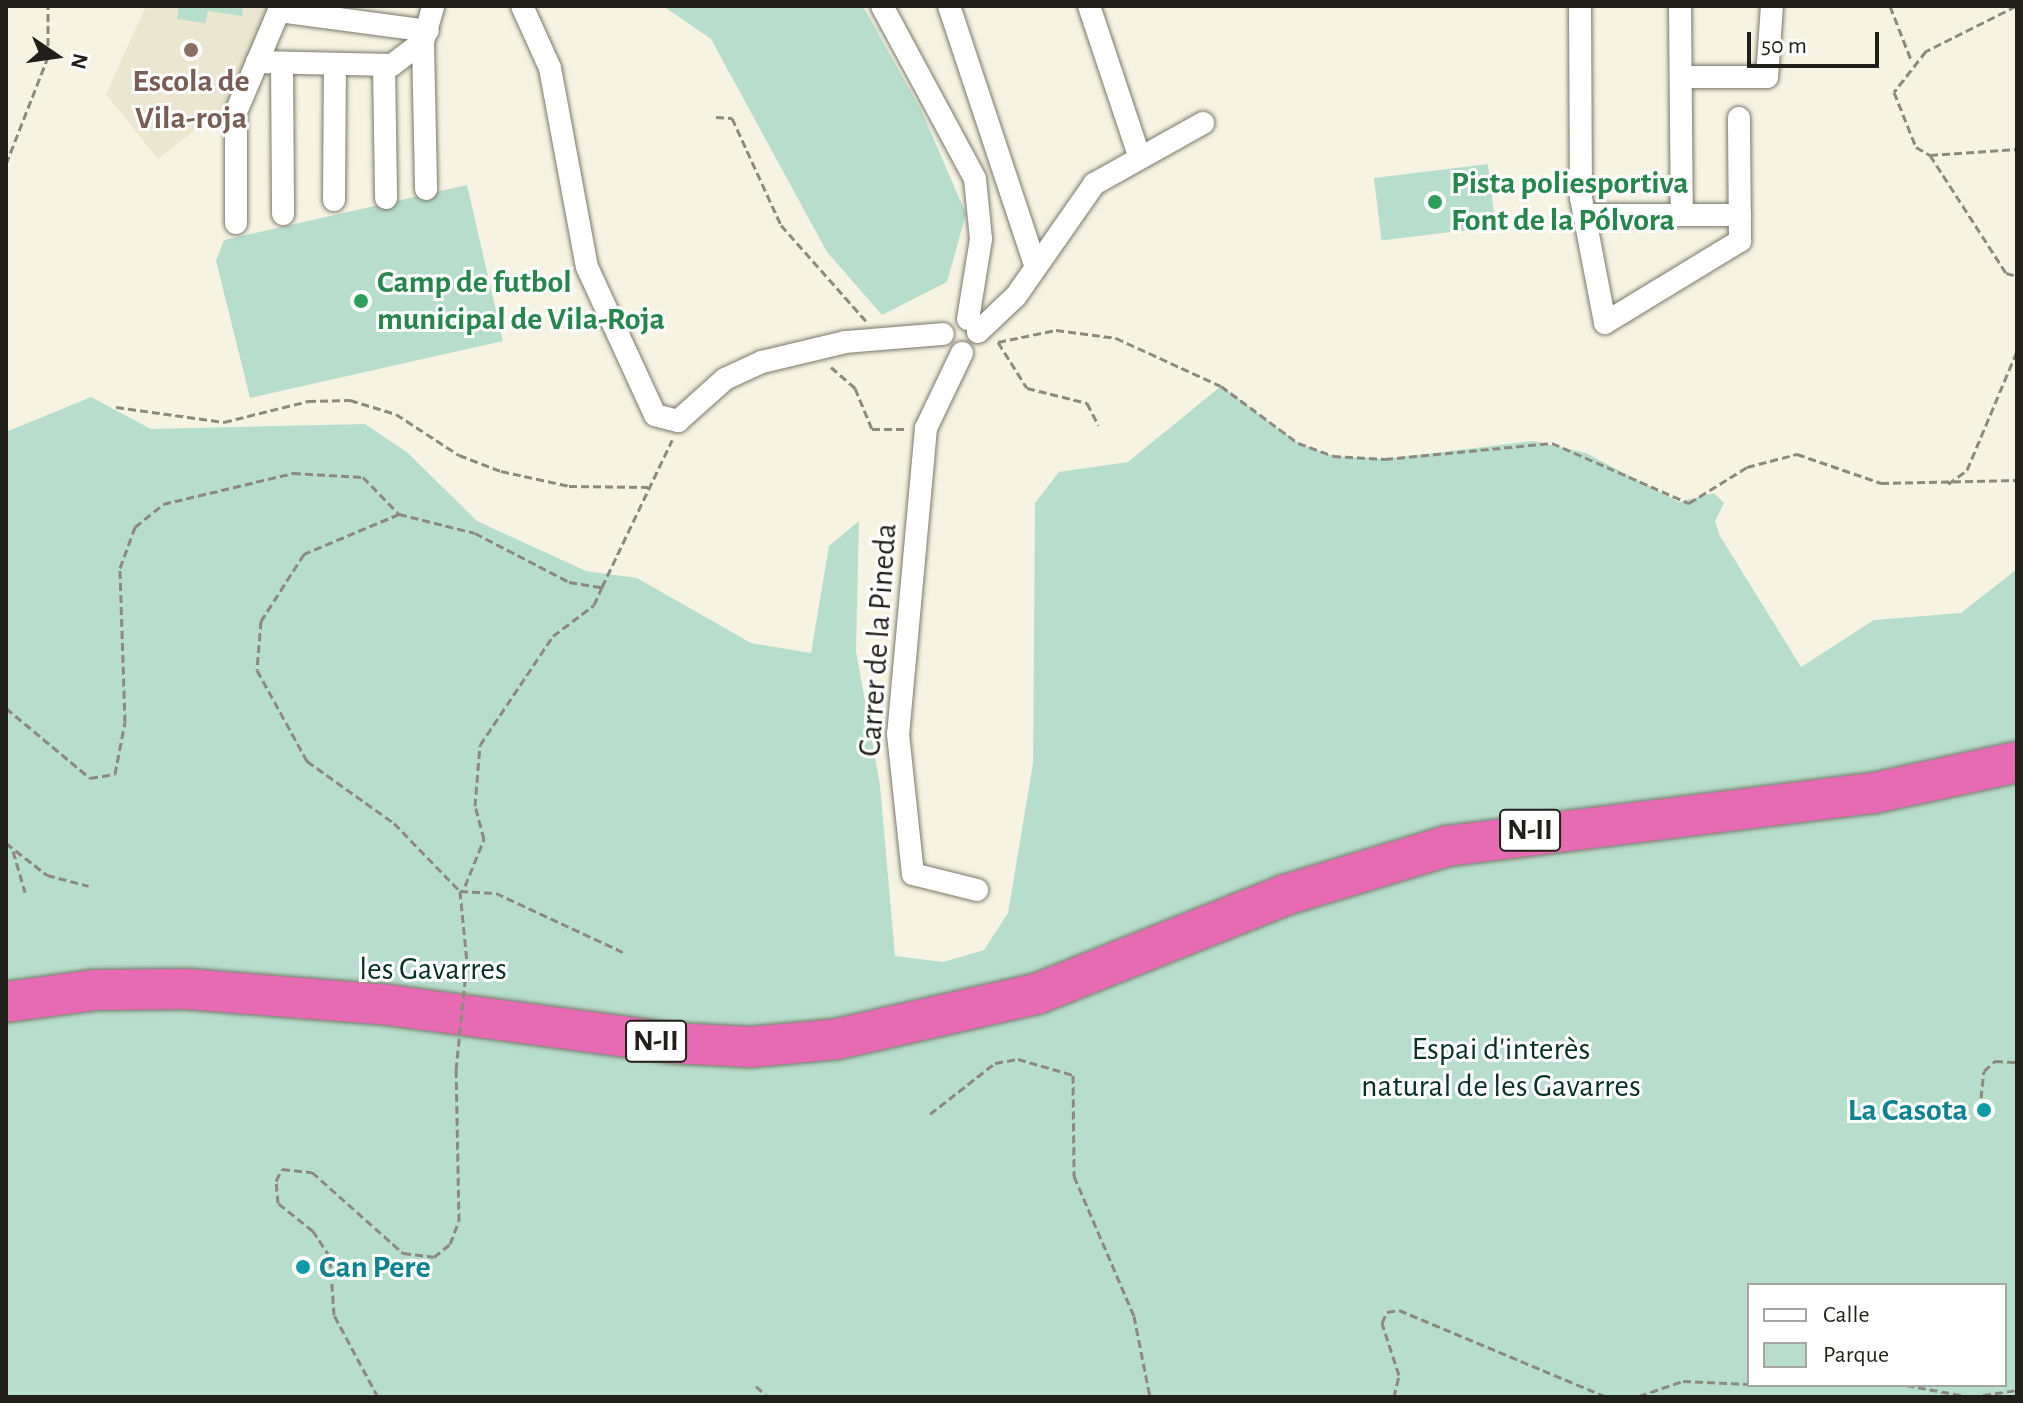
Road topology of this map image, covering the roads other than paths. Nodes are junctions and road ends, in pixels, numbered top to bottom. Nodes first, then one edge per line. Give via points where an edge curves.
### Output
1 (433, 6) edge
2 (522, 6) edge
3 (882, 6) edge
4 (949, 6) edge
5 (1089, 6) edge
6 (1580, 6) edge
7 (1680, 6) edge
8 (1772, 6) edge
9 (280, 9) edge
10 (426, 36) junction
11 (257, 62) junction
12 (282, 63) junction
13 (335, 64) junction
14 (384, 65) junction
15 (1681, 77) junction
16 (1739, 118) dead end
17 (1203, 123) dead end
18 (1140, 158) junction
19 (426, 189) dead end
20 (386, 198) dead end
21 (334, 200) dead end
22 (283, 214) dead end
23 (1584, 215) junction
24 (1682, 215) junction
25 (1740, 215) junction
26 (236, 223) dead end
27 (1036, 267) junction
28 (977, 337) junction
29 (2017, 762) edge
30 (977, 890) dead end
31 (6, 1002) edge

1 - 10 street
2 - 28 street via 550,68 593,284 655,415 678,421 725,379 785,357 878,337 943,334 950,349
3 - 28 street via 975,179 981,239
4 - 27 street
5 - 18 street
6 - 23 street
7 - 15 street
8 - 15 street via 1767,77
9 - 10 street
9 - 11 street
10 - 14 street
10 - 19 street
11 - 12 street
11 - 26 street via 236,112
12 - 13 street
12 - 22 street
13 - 14 street
13 - 21 street
14 - 20 street
15 - 24 street
16 - 25 street
17 - 18 street
18 - 27 street via 1094,184
23 - 24 street
23 - 25 street via 1605,323 1740,241
24 - 25 street
27 - 28 street
28 - 30 street, Carrer de la Pineda via 927,427 899,757 913,874
29 - 31 highway, N-II via 1874,793 1447,846 1285,895 1039,993 837,1039 751,1047 671,1043 388,1005 186,989 95,990

